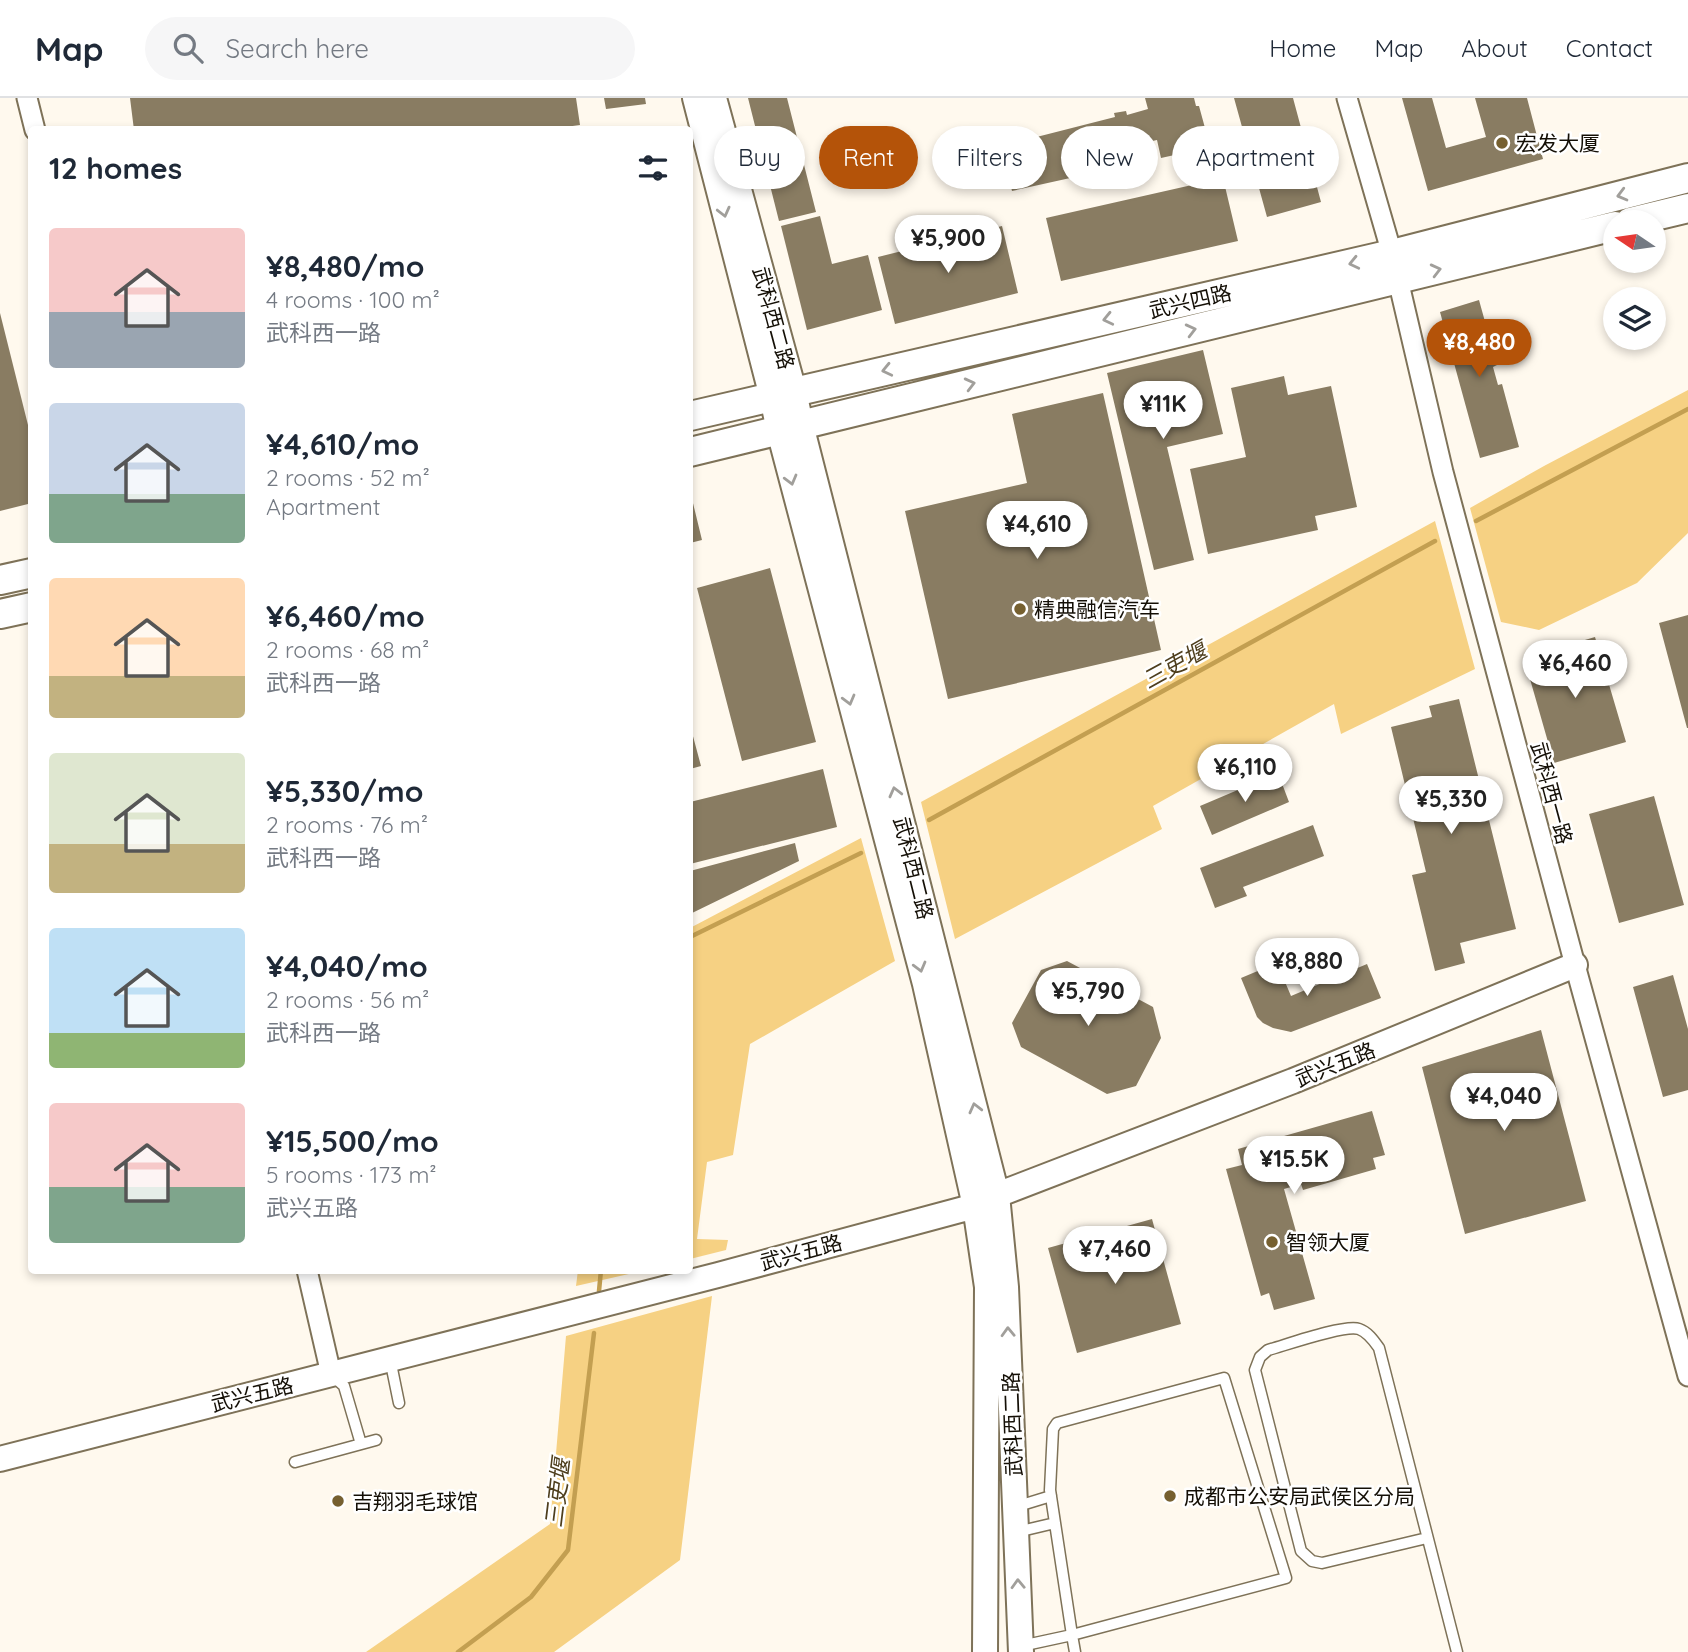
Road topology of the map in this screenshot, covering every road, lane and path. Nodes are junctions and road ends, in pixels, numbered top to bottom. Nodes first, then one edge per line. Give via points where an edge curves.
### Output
1 (27, 98) edge
2 (695, 98) edge
3 (714, 98) edge
4 (1347, 98) edge
5 (33, 126) edge
6 (1688, 178) edge
7 (1688, 208) edge
8 (1666, 213) edge
9 (1603, 228) edge
10 (1394, 267) junction
11 (783, 394) junction
12 (693, 415) edge
13 (790, 428) junction
14 (693, 451) edge
15 (28, 574) edge
16 (0, 580) edge
17 (28, 608) edge
18 (0, 614) edge
19 (1575, 965) junction
20 (997, 1195) junction
21 (975, 1206) junction
22 (308, 1274) edge
23 (390, 1359) junction
24 (331, 1374) junction
25 (1688, 1376) edge
26 (398, 1403) dead end
27 (376, 1440) dead end
28 (361, 1444) junction
29 (0, 1459) edge
30 (295, 1462) dead end
31 (1051, 1496) junction
32 (1015, 1507) junction
33 (1055, 1523) junction
34 (1016, 1532) junction
35 (1427, 1538) junction
36 (1072, 1636) junction
37 (1021, 1649) edge
38 (985, 1652) edge
39 (1075, 1652) edge
40 (1457, 1652) edge

1 - 5 street
2 -> 11 street, 武科西二路
3 - 11 street, 武科西二路
4 - 10 street, 武科西一路
6 -> 10 main road, 武兴四路
7 - 8 main road
10 -> 9 main road, 武兴四路
10 -> 11 main road, 武兴四路
13 -> 10 main road, 武兴四路
10 - 19 street, 武科西一路 via 1443,472
11 - 12 main road, 武兴四路
11 - 13 street, 武科西二路
13 - 14 main road, 武兴四路
20 -> 13 street, 武科西二路
13 -> 21 street, 武科西二路
15 - 16 main road
17 - 18 main road
19 - 20 street, 武兴五路 via 1293,1081
19 - 25 street, 武科西一路 via 1677,1320
20 - 21 street, 武兴五路
32 -> 20 street, 武科西二路 via 1006,1287
21 - 23 street, 武兴五路
21 - 38 street, 武科西二路 via 986,1287
22 - 24 street
23 - 24 street, 武兴五路
23 - 26 lane
24 - 28 lane via 344,1386
24 - 29 street, 武兴五路
27 - 28 lane
28 - 30 lane
31 - 32 lane
31 - 33 lane
31 - 36 lane via 1057,1423 1224,1378 1286,1578
32 - 34 street, 武科西二路
33 - 34 lane
33 - 36 lane
37 -> 34 street, 武科西二路
35 - 35 lane via 1372,1338 1359,1329 1344,1329 1268,1350 1260,1357 1255,1370 1301,1552 1322,1563
35 - 40 lane
36 - 37 lane
36 - 39 lane

